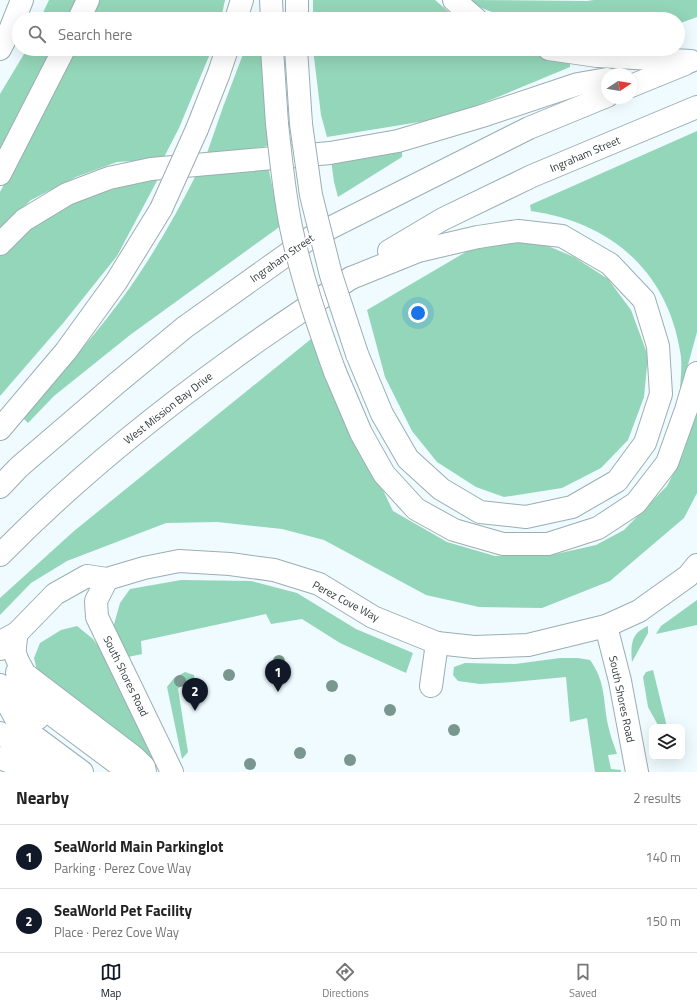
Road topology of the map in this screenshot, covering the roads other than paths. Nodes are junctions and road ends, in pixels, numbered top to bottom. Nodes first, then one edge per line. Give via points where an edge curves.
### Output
1 (22, 0) edge
2 (88, 0) edge
3 (242, 0) edge
4 (271, 0) edge
5 (297, 0) edge
6 (454, 0) edge
7 (17, 12) edge
8 (82, 12) edge
9 (238, 12) edge
10 (272, 12) edge
11 (297, 12) edge
12 (468, 12) edge
13 (12, 25) edge
14 (0, 50) edge
15 (60, 56) edge
16 (225, 56) edge
17 (272, 56) edge
18 (296, 56) edge
19 (597, 56) edge
20 (694, 60) edge
21 (637, 72) edge
22 (601, 79) edge
23 (637, 84) edge
24 (601, 98) edge
25 (697, 106) edge
26 (0, 174) edge
27 (0, 244) edge
28 (350, 278) junction
29 (697, 373) edge
30 (0, 429) edge
31 (0, 487) edge
32 (0, 555) edge
33 (697, 565) edge
34 (107, 579) junction
35 (606, 626) junction
36 (437, 643) junction
37 (8, 654) edge
38 (0, 685) edge
39 (430, 686) dead end
40 (0, 689) edge
41 (0, 733) edge
42 (0, 758) edge
43 (0, 767) edge
44 (6, 772) edge
45 (32, 772) edge
46 (57, 772) edge
47 (82, 772) edge
48 (108, 772) edge
49 (129, 772) edge
50 (145, 772) edge
51 (172, 772) edge
52 (637, 772) edge

1 - 7 main road
2 - 8 main road
3 - 9 main road
4 - 10 main road
5 - 11 main road
6 - 12 main road
13 - 14 main road
15 - 26 main road
16 - 30 main road, bridge via 197,129 161,209 116,282 66,351
17 - 29 main road, bridge via 277,124 291,227 320,331 361,433 384,474 416,509 454,530 503,544 548,544 598,528 636,503 666,463
18 - 28 main road, bridge via 301,124 313,202 331,275 357,354 382,414 408,459 441,489 480,512 526,517 572,507 617,481 645,443 661,394 658,346 644,300 610,264 562,236 518,231 478,237 418,251
19 - 20 main road
20 - 21 main road
20 - 23 main road
22 - 27 main road via 578,84 398,141 330,153 151,169 109,178 55,201 24,220
24 - 31 main road, Ingraham Street via 528,128 310,238 185,327 19,467
25 - 28 main road, Ingraham Street via 532,176 443,219
28 - 32 main road, West Mission Bay Drive via 231,359 129,438 31,523
33 - 35 main road, Perez Cove Way via 688,576 639,611
34 - 36 main road, Perez Cove Way via 179,561 274,570 319,584 373,617
34 - 37 main road, Perez Cove Way via 87,576 55,594 17,633 14,647
34 - 51 main road, South Shores Road via 96,601 97,617
35 - 36 main road, Perez Cove Way via 528,645 474,647
35 - 52 main road, South Shores Road via 620,681
36 - 39 main road
37 - 49 main road via 18,680 35,702
37 - 50 main road via 25,674 134,757 144,767
38 - 48 main road via 17,703
40 - 47 main road via 20,726
41 - 46 main road
42 - 45 main road
43 - 44 main road

